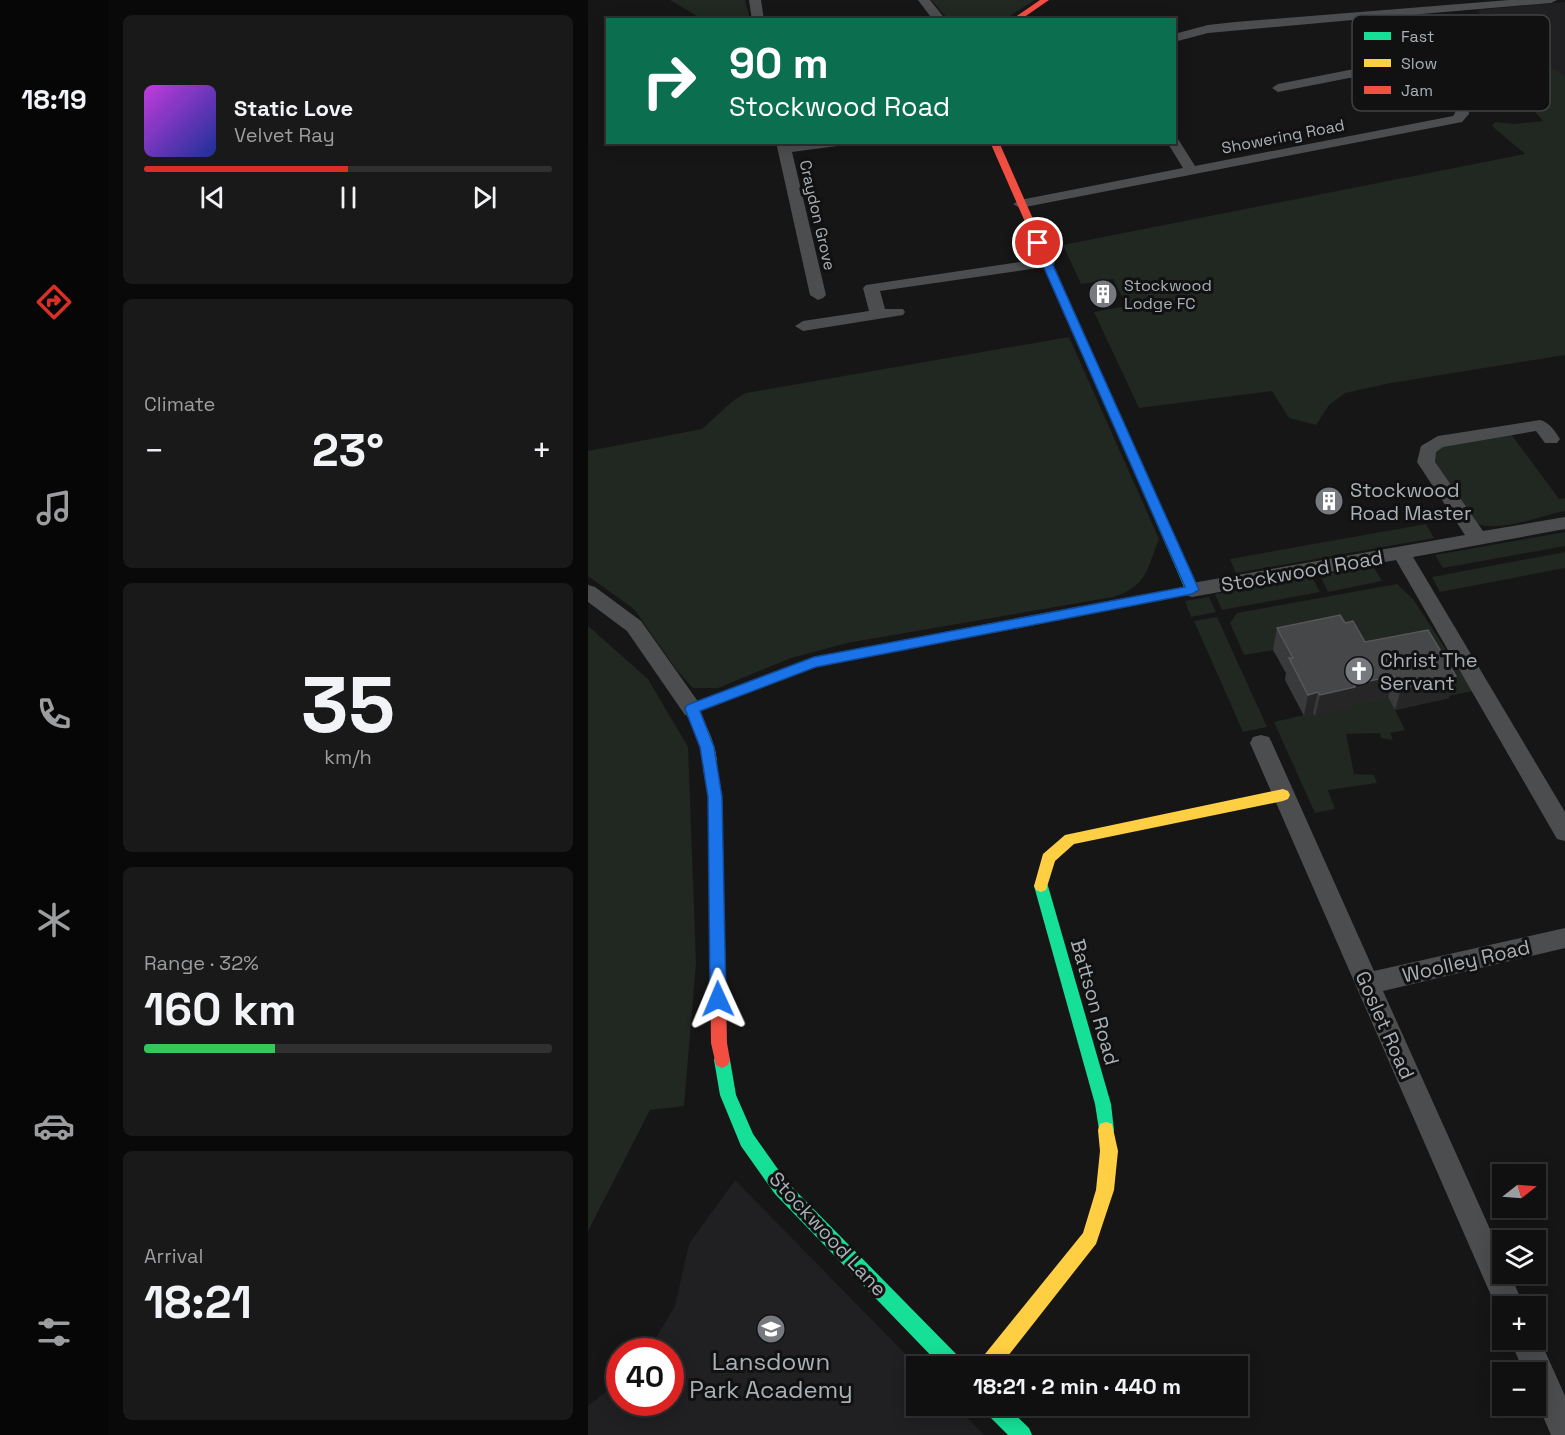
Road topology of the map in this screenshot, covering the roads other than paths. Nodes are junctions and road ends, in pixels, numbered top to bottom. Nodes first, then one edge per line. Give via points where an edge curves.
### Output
1 (755, 0) edge
2 (924, 0) edge
3 (1046, 0) edge
4 (1551, 0) edge
5 (1389, 13) joint
6 (758, 18) edge
7 (938, 18) edge
8 (1017, 18) edge
9 (1176, 37) edge
10 (1352, 74) edge
11 (1278, 88) dead end
12 (1461, 111) edge
13 (810, 144) edge
14 (995, 144) edge
15 (1174, 144) edge
16 (784, 146) edge
17 (1192, 171) junction
18 (1020, 204) junction
19 (1047, 262) junction
20 (818, 295) dead end
21 (897, 312) dead end
22 (878, 314) junction
23 (803, 326) dead end
24 (1551, 440) dead end
25 (1565, 523) edge
26 (1478, 539) junction
27 (1401, 553) junction
28 (1192, 590) junction
29 (588, 592) edge
30 (692, 709) junction
31 (1261, 743) dead end
32 (1283, 795) junction
33 (1565, 832) edge
34 (1565, 938) edge
35 (1367, 984) junction
36 (1506, 1296) edge
37 (1529, 1350) edge
38 (944, 1356) edge
39 (996, 1356) edge
40 (1003, 1416) edge
41 (1565, 1431) edge
42 (1022, 1435) edge

1 - 6 street
2 - 7 street
3 - 8 street
4 - 5 street
5 - 9 street via 1333,13 1208,29
10 - 11 street
12 - 17 street, Showering Road via 1457,118
13 - 16 street
14 - 18 street
15 - 17 street
16 - 20 street, Craydon Grove
17 - 18 street, Showering Road
18 - 19 street
19 - 22 street via 871,288
19 - 28 street
21 - 22 street
22 - 23 street
24 - 26 street via 1540,425 1438,442 1427,450 1429,467
25 - 26 street, Stockwood Road
26 - 27 street, Stockwood Road
27 - 28 street, Stockwood Road
27 - 33 street
28 - 30 street, Stockwood Road via 814,662
29 - 30 street, Stockwood Lane via 634,626
30 - 38 street, Stockwood Lane via 707,747 715,797 719,1043 728,1095 747,1140 781,1188
31 - 32 street, Goslet Road
32 - 35 street, Goslet Road
32 - 39 street, Battson Road via 1070,840 1048,858 1041,885 1103,1104 1109,1151 1104,1190 1090,1238
34 - 35 street, Woolley Road
35 - 36 street, Goslet Road
37 - 41 street
40 - 42 street

